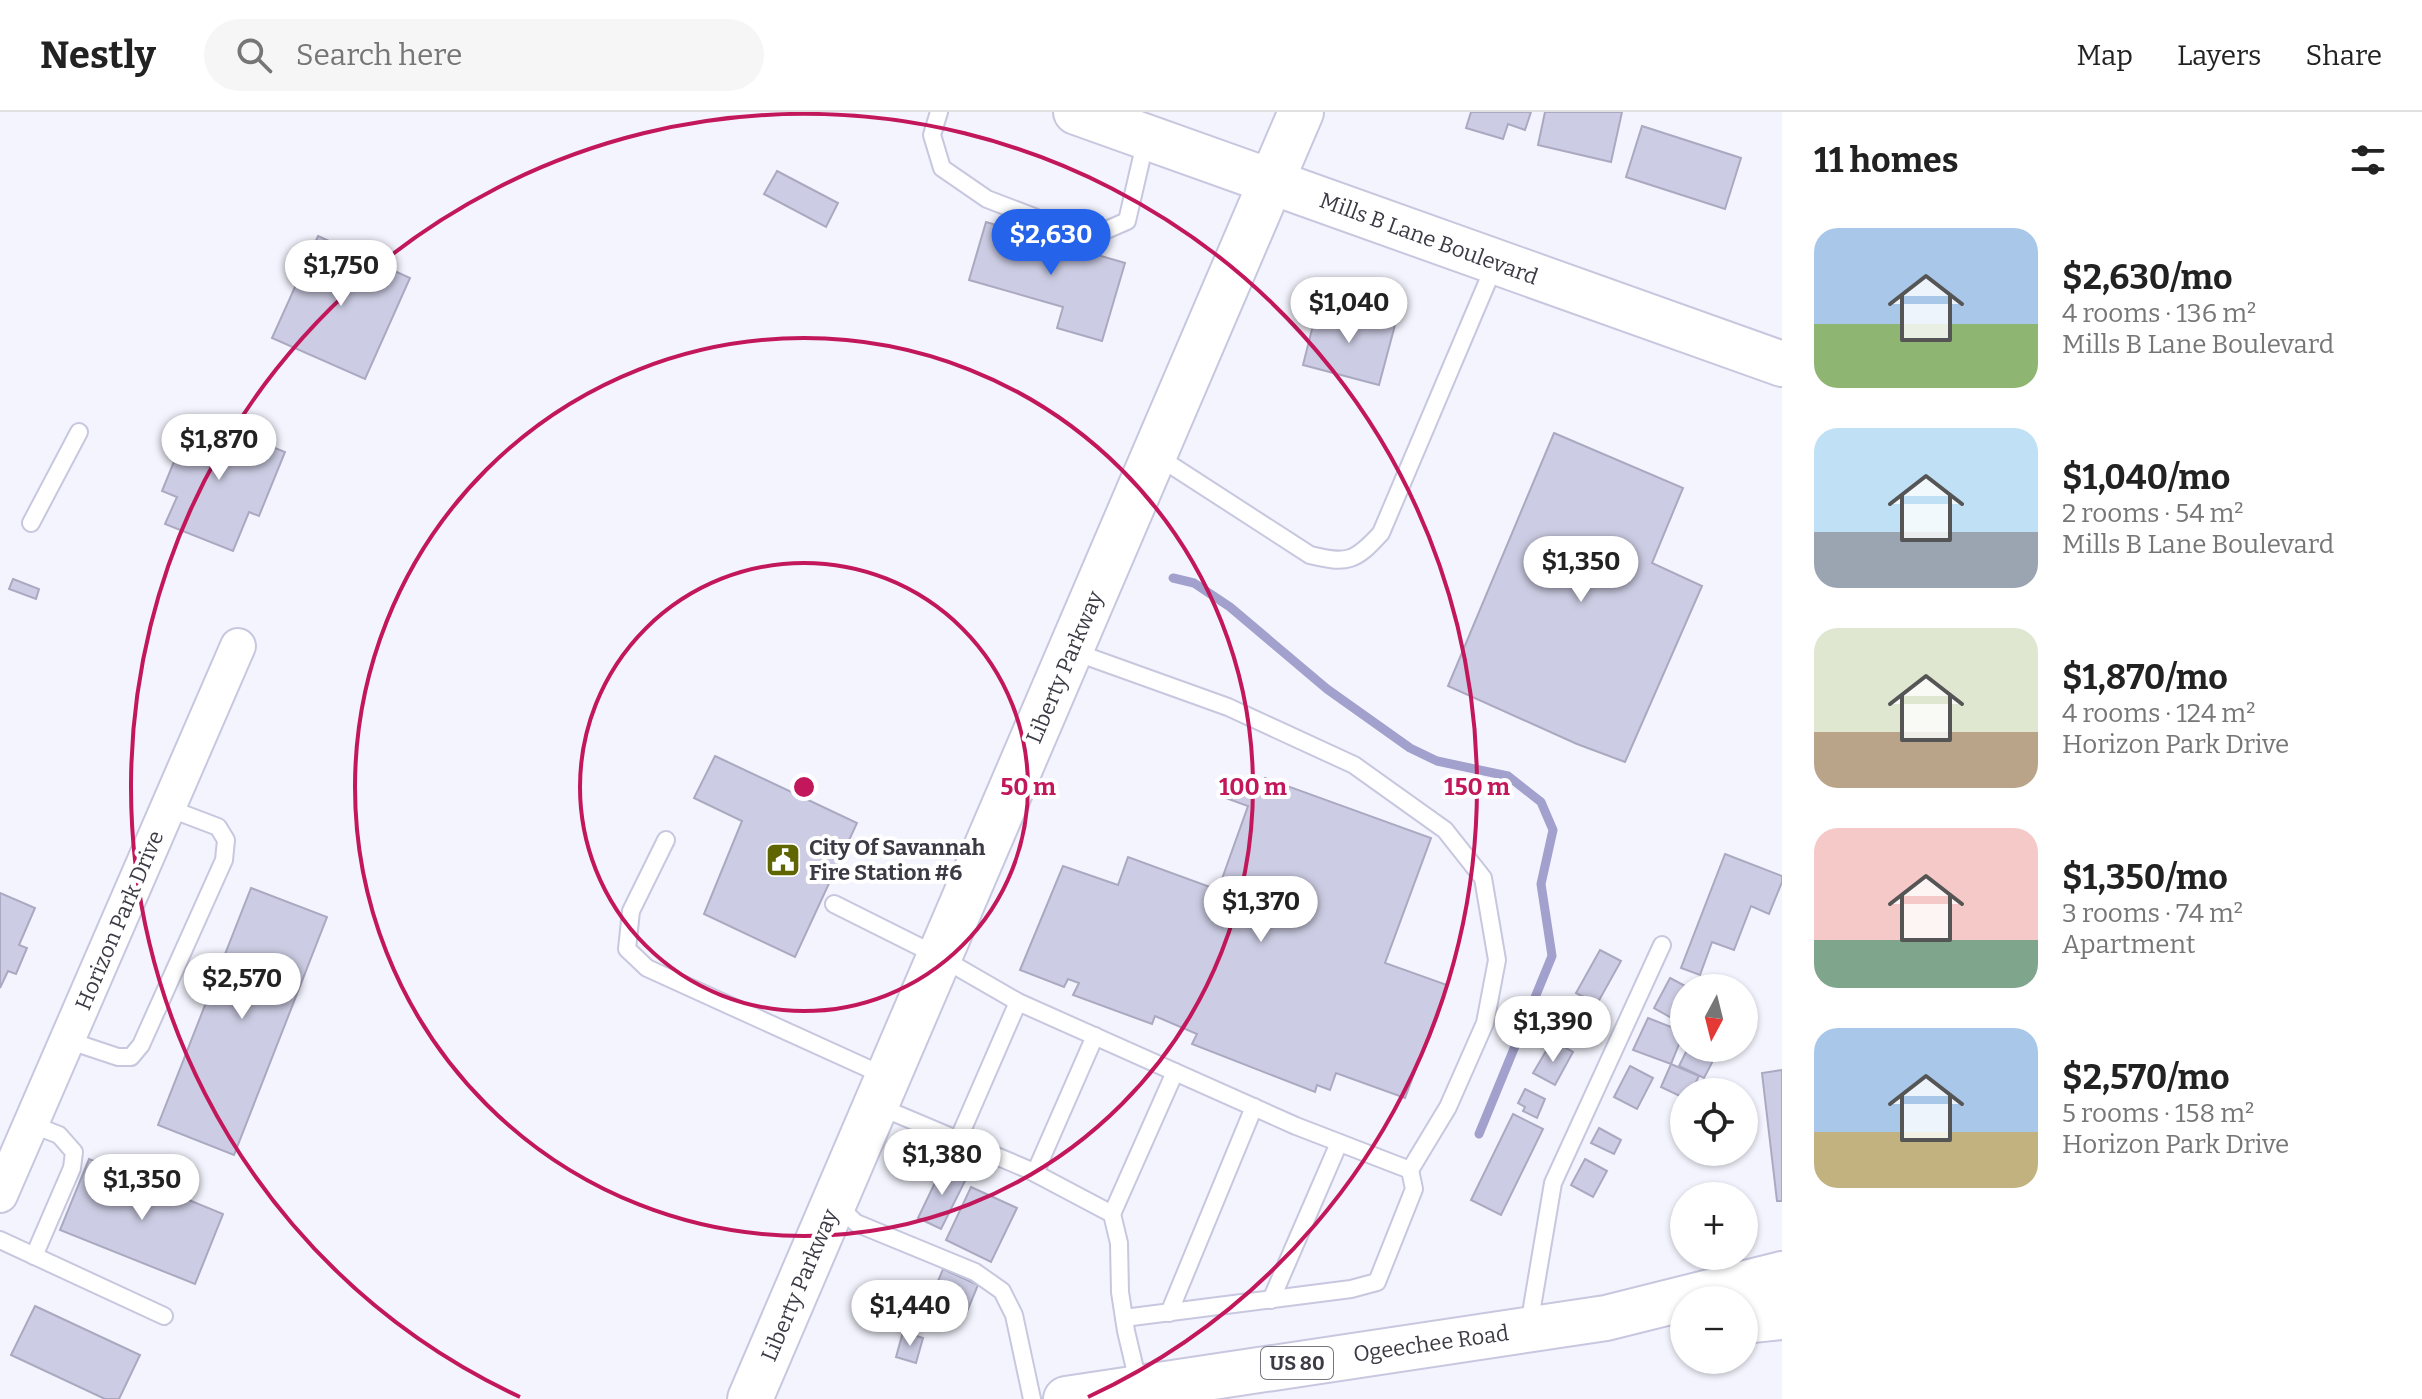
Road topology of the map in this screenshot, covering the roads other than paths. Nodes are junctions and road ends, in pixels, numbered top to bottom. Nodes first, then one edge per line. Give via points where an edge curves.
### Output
1 (939, 112) edge
2 (1076, 112) edge
3 (1301, 112) edge
4 (1146, 137) junction
5 (1272, 182) junction
6 (1496, 262) junction
7 (1782, 364) edge
8 (79, 432) dead end
9 (1155, 455) junction
10 (31, 523) dead end
11 (238, 646) dead end
12 (1071, 651) junction
13 (168, 808) junction
14 (666, 840) dead end
15 (834, 904) dead end
16 (1662, 945) dead end
17 (940, 957) junction
18 (1018, 1002) junction
19 (1095, 1036) junction
20 (67, 1040) junction
21 (1175, 1072) junction
22 (882, 1091) junction
23 (1254, 1107) junction
24 (31, 1124) junction
25 (958, 1140) junction
26 (1339, 1143) junction
27 (1410, 1170) junction
28 (1035, 1173) junction
29 (0, 1195) edge
30 (834, 1203) junction
31 (1112, 1214) junction
32 (0, 1240) edge
33 (34, 1256) junction
34 (1782, 1274) edge
35 (1271, 1300) junction
36 (1169, 1313) junction
37 (164, 1316) dead end
38 (1782, 1317) edge
39 (1124, 1318) junction
40 (1606, 1318) junction
41 (1670, 1320) edge
42 (1758, 1320) edge
43 (1528, 1329) junction
44 (1165, 1389) edge
45 (750, 1399) edge
46 (1032, 1399) edge
47 (1066, 1399) edge

1 - 4 lane via 932,135 942,168 987,199 1042,220 1104,231 1127,221
2 - 4 main road, Mills B Lane Boulevard
3 - 5 main road, Liberty Parkway
4 - 5 main road, Mills B Lane Boulevard
5 - 6 main road, Mills B Lane Boulevard
5 - 9 main road, Liberty Parkway
6 - 7 main road, Mills B Lane Boulevard
6 - 9 lane via 1381,533 1364,552 1340,562 1310,555
8 - 10 lane
9 - 12 main road, Liberty Parkway
11 - 13 street, Horizon Park Drive
12 - 17 main road, Liberty Parkway
12 - 27 lane via 1228,707 1354,765 1445,830 1483,878 1497,960 1485,1023 1448,1107
13 - 20 street, Horizon Park Drive
13 - 20 lane via 218,827 226,840 224,860 131,1057
14 - 22 lane via 631,911 627,949 647,968
15 - 17 lane
16 - 43 lane via 1553,1183
17 - 18 lane
17 - 22 main road, Liberty Parkway
18 - 19 lane
18 - 25 lane
19 - 21 lane
19 - 28 lane
20 - 24 street, Horizon Park Drive
21 - 23 lane
21 - 31 lane
22 - 25 lane
22 - 30 main road, Liberty Parkway
23 - 26 lane
23 - 36 lane
24 - 29 street, Horizon Park Drive
24 - 33 lane via 59,1135 74,1152
25 - 28 lane
26 - 27 lane
26 - 35 lane
27 - 35 lane via 1414,1189 1377,1282
28 - 31 lane
30 - 45 main road, Liberty Parkway
30 - 46 lane via 856,1223 975,1272 1002,1291 1014,1315
31 - 39 lane
32 - 33 lane
33 - 37 lane
34 - 40 main road, Ogeechee Road / US 80
35 - 36 lane
36 - 39 lane
38 - 42 main road
39 - 44 lane
40 - 41 main road, Ogeechee Road / US 80
40 - 43 main road, Ogeechee Road / US 80
43 - 44 main road, Ogeechee Road / US 80
44 - 47 main road, Ogeechee Road / US 80

